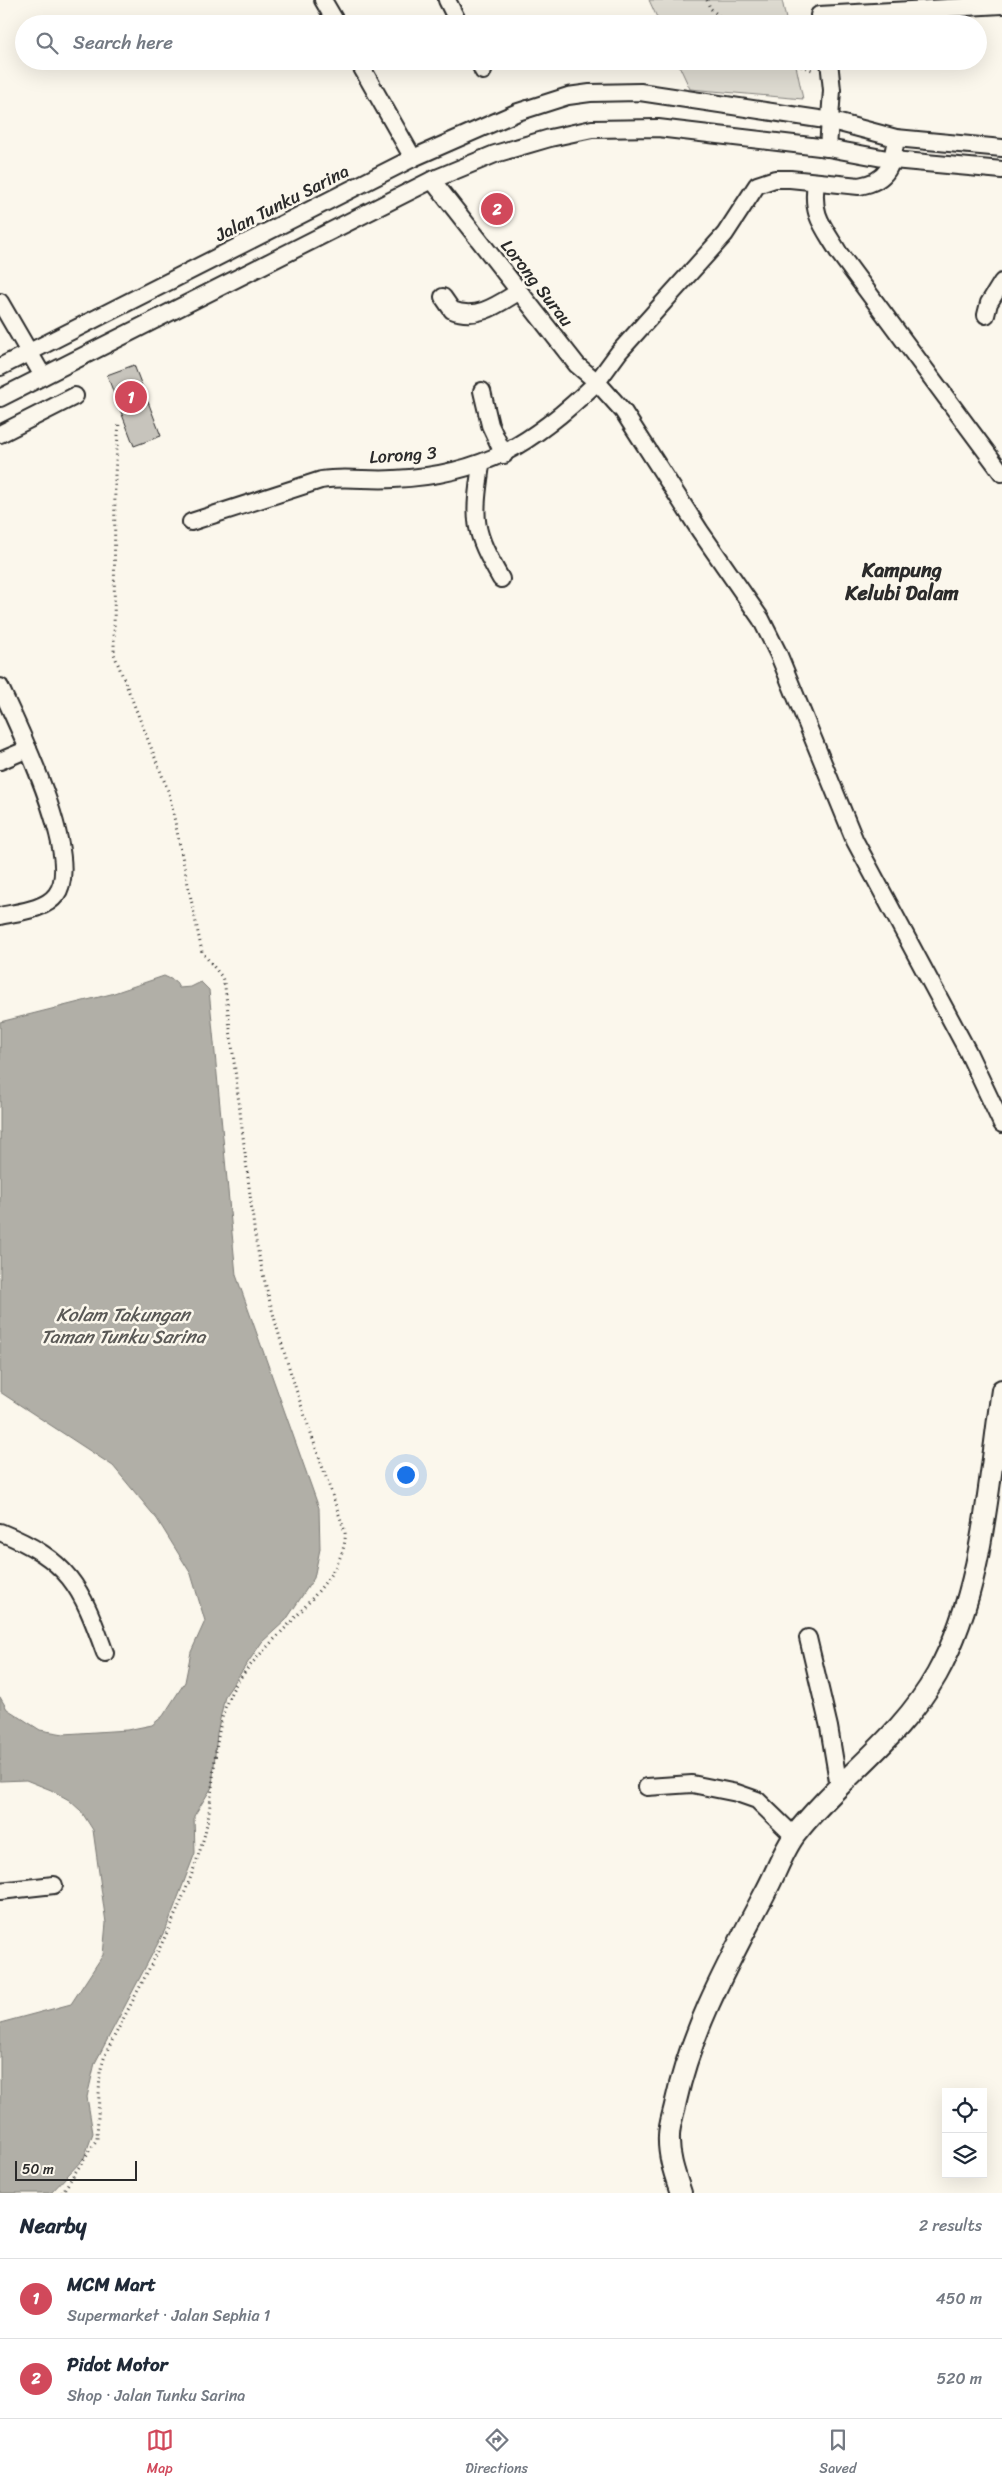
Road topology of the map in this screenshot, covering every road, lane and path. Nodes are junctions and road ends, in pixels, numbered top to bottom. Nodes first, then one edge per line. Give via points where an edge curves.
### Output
1 (323, 0) edge
2 (447, 0) edge
3 (708, 0) edge
4 (1002, 5) edge
5 (819, 13) edge
6 (332, 15) edge
7 (454, 15) edge
8 (718, 15) edge
9 (363, 70) edge
10 (830, 70) edge
11 (832, 121) junction
12 (896, 138) junction
13 (828, 148) junction
14 (1002, 148) edge
15 (413, 158) junction
16 (893, 160) junction
17 (1002, 170) edge
18 (432, 180) junction
19 (816, 183) junction
20 (1002, 282) edge
21 (518, 292) junction
22 (443, 297) dead end
23 (0, 302) edge
24 (986, 315) dead end
25 (4, 319) edge
26 (29, 352) junction
27 (0, 367) edge
28 (43, 376) junction
29 (597, 382) junction
30 (482, 391) dead end
31 (75, 396) dead end
32 (0, 398) edge
33 (119, 422) dead end
34 (0, 434) edge
35 (504, 455) junction
36 (481, 465) junction
37 (1002, 474) edge
38 (191, 522) dead end
39 (501, 579) dead end
40 (0, 687) edge
41 (28, 748) junction
42 (0, 761) edge
43 (0, 916) edge
44 (1002, 1124) edge
45 (1002, 1390) edge
46 (997, 1460) edge
47 (0, 1532) edge
48 (808, 1638) dead end
49 (105, 1653) dead end
50 (839, 1786) junction
51 (647, 1787) dead end
52 (794, 1836) junction
53 (54, 1885) dead end
54 (0, 1891) edge
55 (62, 2193) edge
56 (682, 2193) edge

1 - 6 street
2 - 7 street
3 - 8 path via 710,8
4 - 5 street
9 - 15 street
10 - 11 street
11 - 12 street, Jalan Tunku Sarina
11 - 13 street
11 - 15 street, Jalan Tunku Sarina via 640,92 590,93 535,106
12 - 14 street, Jalan Tunku Sarina
12 - 16 street
13 - 16 street
13 - 18 street via 658,128 592,129 504,152
15 - 26 street, Jalan Tunku Sarina
16 - 17 street
16 - 19 street, Lorong 3 via 885,175 870,185
18 - 21 street, Lorong Surau
18 - 28 street
19 - 29 street, Lorong 3 via 774,178 758,185 725,234 609,363
19 - 37 street via 813,201 816,214 839,253
20 - 24 street via 989,303
21 - 22 street via 492,308 469,314 452,310
21 - 29 street, Lorong Surau via 577,365
23 - 25 street
25 - 26 street
26 - 27 street, Jalan Tunku Sarina
26 - 28 street
28 - 32 street
29 - 35 street, Lorong 3 via 539,432
29 - 44 street, Lorong Surau via 623,411 760,619 778,653 855,841 967,1050
30 - 35 street via 490,425
31 - 34 street
33 - 55 path via 114,654 169,793 202,952 225,987 260,1264 346,1542 334,1569 233,1689 221,1727 208,1817 182,1901 105,2055 100,2072 97,2139
35 - 36 street, Lorong 3
36 - 38 street, Lorong 3 via 408,478 321,480
36 - 39 street via 475,521 484,550
40 - 41 street
41 - 42 street
41 - 43 street via 51,810 64,862 64,880 50,901
45 - 46 main road
46 - 50 main road via 970,1586 950,1647 937,1674 901,1726
47 - 49 street via 44,1552 66,1571 91,1616
48 - 50 street
50 - 52 main road
51 - 52 street via 692,1784 737,1793 757,1800
52 - 56 main road via 742,1936 686,2065 669,2135 673,2166
53 - 54 street

